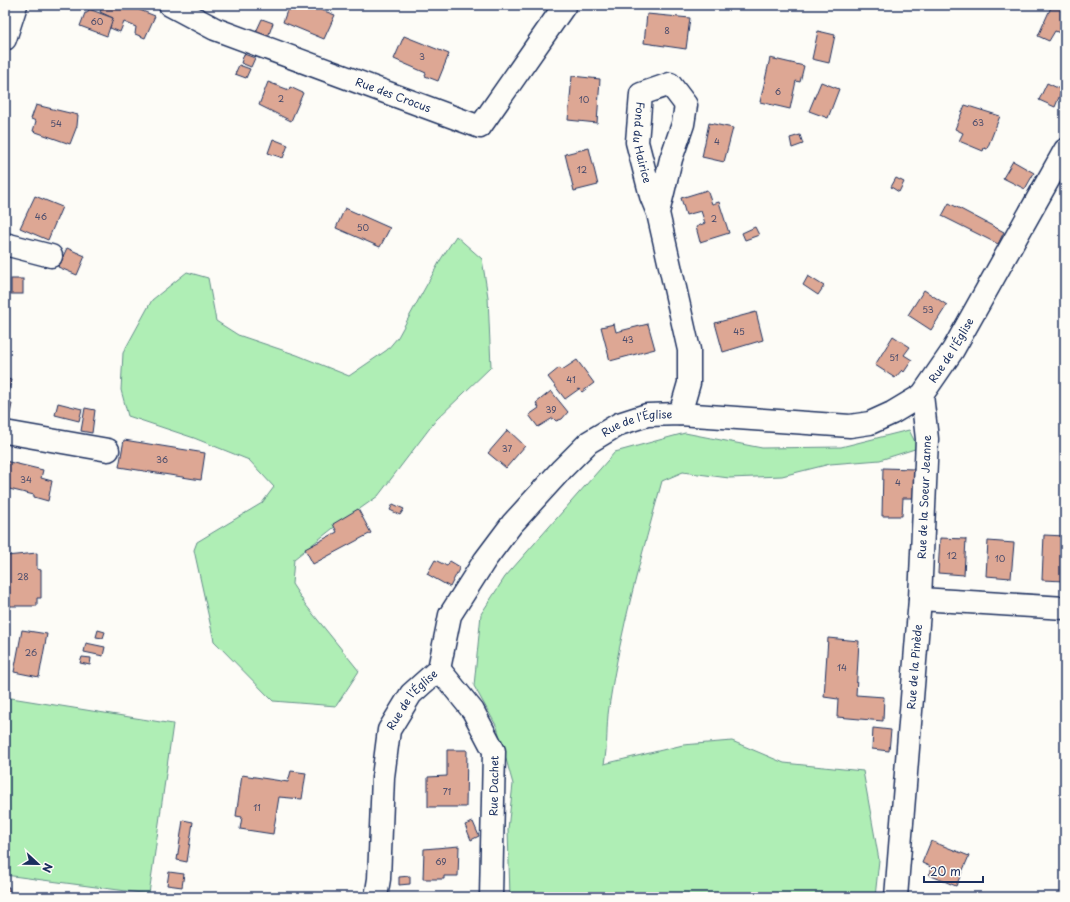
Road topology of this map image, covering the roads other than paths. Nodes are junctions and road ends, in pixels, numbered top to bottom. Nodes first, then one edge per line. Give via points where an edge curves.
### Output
1 (16, 5) edge
2 (170, 5) edge
3 (565, 5) edge
4 (5, 39) edge
5 (1065, 150) edge
6 (658, 213) junction
7 (5, 244) edge
8 (50, 256) dead end
9 (922, 395) junction
10 (680, 414) junction
11 (5, 432) edge
12 (108, 450) dead end
13 (920, 599) junction
14 (1065, 608) edge
15 (439, 669) junction
16 (896, 888) edge
17 (376, 897) edge
18 (491, 897) edge
19 (914, 897) edge

1 - 4 street
2 - 3 street, Rue des Crocus via 215,29 480,127
5 - 9 street, Rue de l'Église via 953,350
6 - 6 street, Fond du Hairice via 637,142 641,94 670,84 686,105
6 - 10 street, Fond du Hairice via 689,350 689,383
7 - 8 street
9 - 10 street, Rue de l'Église via 870,423 850,426
9 - 13 street, Rue de la Soeur Jeanne via 927,439
10 - 15 street, Rue de l'Église via 647,415 619,424 589,442 562,469 512,524 450,615
11 - 12 street
13 - 14 street
13 - 16 street, Rue de la Pinède
15 - 17 street, Rue de l'Église via 411,694 389,730 382,777 379,879
15 - 18 street, Rue Dachet via 473,711 494,751
16 - 19 street, Rue de la Pinède

